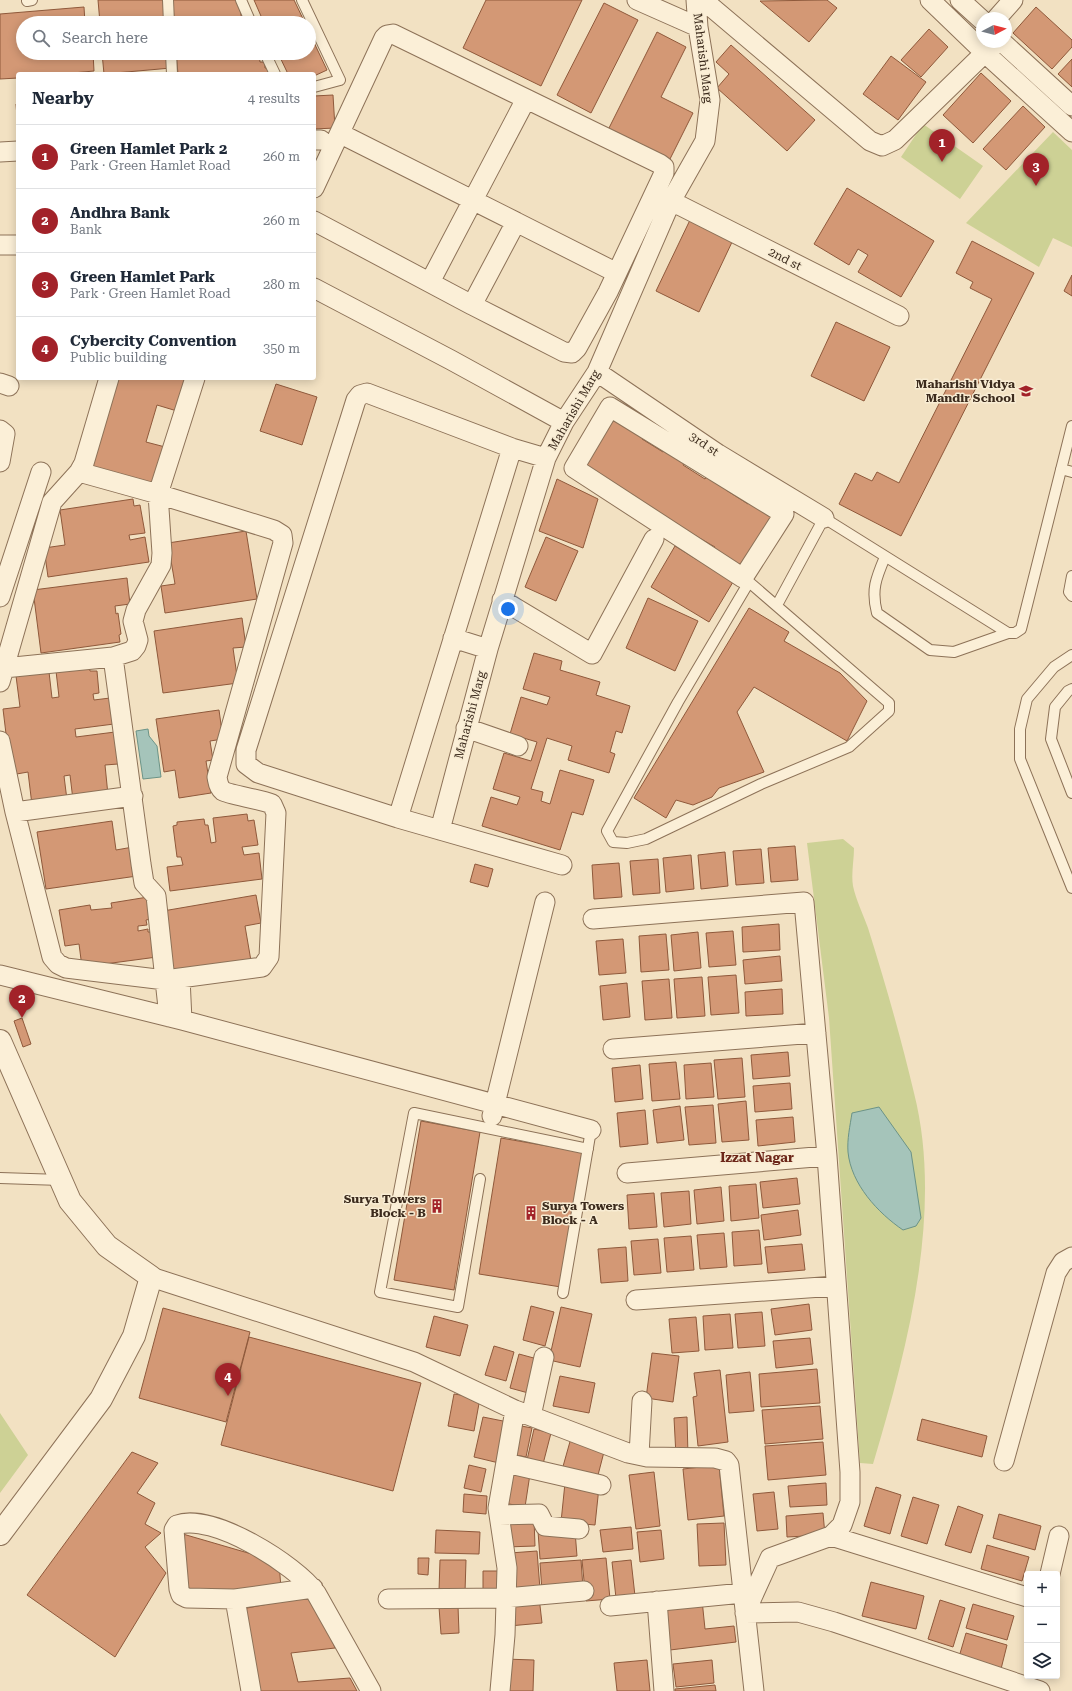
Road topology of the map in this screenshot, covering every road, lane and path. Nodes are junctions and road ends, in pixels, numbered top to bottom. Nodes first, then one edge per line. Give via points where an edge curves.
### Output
1 (168, 0) edge
2 (241, 0) edge
3 (302, 0) edge
4 (637, 0) edge
5 (696, 0) edge
6 (703, 0) edge
7 (930, 0) edge
8 (960, 0) edge
9 (1013, 0) edge
10 (1002, 12) edge
11 (976, 15) edge
12 (169, 16) edge
13 (249, 16) edge
14 (310, 16) edge
15 (698, 27) junction
16 (316, 29) edge
17 (976, 36) edge
18 (991, 48) edge
19 (1009, 48) edge
20 (171, 60) edge
21 (268, 60) edge
22 (172, 72) edge
23 (274, 72) edge
24 (316, 86) edge
25 (526, 99) junction
26 (1072, 106) edge
27 (1072, 132) edge
28 (340, 134) junction
29 (16, 151) edge
30 (0, 152) edge
31 (316, 184) edge
32 (472, 200) junction
33 (671, 201) junction
34 (316, 222) edge
35 (516, 222) junction
36 (0, 245) edge
37 (16, 245) edge
38 (620, 266) junction
39 (642, 268) junction
40 (430, 282) junction
41 (316, 289) edge
42 (608, 292) junction
43 (628, 300) junction
44 (472, 305) junction
45 (899, 316) dead end
46 (597, 372) junction
47 (108, 380) edge
48 (194, 380) edge
49 (564, 422) junction
50 (1072, 426) edge
51 (0, 430) edge
52 (512, 448) junction
53 (546, 458) junction
54 (709, 458) junction
55 (0, 462) edge
56 (1061, 469) junction
57 (41, 472) dead end
58 (79, 472) junction
59 (1072, 472) edge
60 (158, 494) junction
61 (819, 514) junction
62 (654, 540) dead end
63 (885, 557) junction
64 (1072, 576) edge
65 (1072, 596) edge
66 (0, 597) edge
67 (502, 600) junction
68 (776, 604) junction
69 (1008, 633) junction
70 (453, 638) junction
71 (488, 649) junction
72 (1072, 655) edge
73 (113, 657) junction
74 (2, 675) edge
75 (1072, 689) edge
76 (466, 728) junction
77 (0, 741) edge
78 (518, 746) dead end
79 (1072, 793) edge
80 (133, 796) junction
81 (15, 812) junction
82 (398, 818) junction
83 (440, 830) junction
84 (562, 865) dead end
85 (1072, 888) edge
86 (545, 902) dead end
87 (593, 919) dead end
88 (0, 975) edge
89 (172, 979) junction
90 (176, 1018) junction
91 (816, 1033) junction
92 (0, 1041) edge
93 (613, 1049) dead end
94 (493, 1110) junction
95 (591, 1130) joint
96 (588, 1149) junction
97 (827, 1156) junction
98 (628, 1173) dead end
99 (0, 1178) edge
100 (61, 1180) junction
101 (480, 1180) dead end
102 (1072, 1257) edge
103 (150, 1278) junction
104 (836, 1286) junction
105 (563, 1293) dead end
106 (636, 1300) dead end
107 (544, 1356) dead end
108 (642, 1401) dead end
109 (523, 1413) junction
110 (639, 1455) junction
111 (1004, 1461) dead end
112 (506, 1463) junction
113 (601, 1485) dead end
114 (499, 1515) junction
115 (579, 1528) dead end
116 (0, 1534) edge
117 (831, 1536) junction
118 (1059, 1536) dead end
119 (1051, 1571) edge
120 (313, 1588) junction
121 (584, 1591) dead end
122 (743, 1593) junction
123 (1024, 1596) edge
124 (506, 1598) junction
125 (235, 1599) junction
126 (388, 1599) dead end
127 (657, 1601) junction
128 (610, 1606) dead end
129 (745, 1613) junction
130 (251, 1691) edge
131 (371, 1691) edge
132 (500, 1691) edge
133 (664, 1691) edge
134 (754, 1691) edge
135 (1040, 1691) edge

1 - 12 lane
2 - 13 lane
3 - 14 lane
4 - 15 street
5 - 15 street, Maharishi Marg
6 - 18 street via 870,141 882,146 896,140
7 - 17 street
8 - 11 street
9 - 10 street
15 - 33 street, Maharishi Marg via 710,100 705,141
16 - 24 lane via 340,80
18 - 27 street
19 - 26 street
20 - 22 lane
21 - 23 lane
25 - 28 street via 393,34 384,38
25 - 32 street
25 - 38 street via 664,167 664,173
28 - 31 street
28 - 32 street
29 - 30 street
32 - 35 street
32 - 40 street
33 - 39 street, Maharishi Marg
33 - 45 street, 2nd st
34 - 40 street
35 - 38 street
35 - 44 street
36 - 37 street
38 - 39 street
38 - 42 street
39 - 43 street, Maharishi Marg
40 - 44 street
41 - 49 street
42 - 43 street
42 - 44 street via 572,353 564,352
43 - 46 street, Maharishi Marg
46 - 49 street, Maharishi Marg
46 - 54 street, 3rd st
47 - 58 street via 84,463
48 - 60 street
49 - 53 street, Maharishi Marg
50 - 56 lane
51 - 55 street via 6,434
52 - 53 street
52 - 70 street
52 - 82 street via 368,393 360,395 356,400 246,750 246,764 258,773
53 - 67 street, Maharishi Marg
54 - 54 street via 784,514 743,578 574,468 610,407
54 - 61 street, 3rd st
56 - 59 lane
56 - 69 lane via 1020,629 1015,633
57 - 66 street
58 - 60 street
58 - 74 street via 52,502
60 - 73 street via 161,565 136,610 133,621 138,640 136,646 132,651
60 - 89 street via 274,530 282,535 283,543 217,777 224,791 272,804 276,813 269,957 262,967
61 - 63 lane
61 - 68 lane
62 - 67 street via 592,654
63 - 69 lane
63 - 69 lane via 876,578 874,593 877,613 930,650 960,651
64 - 65 lane via 1069,592
67 - 71 street, Maharishi Marg
68 - 68 lane via 749,582 678,702 607,831 613,842 627,843 646,839 761,784 849,746 889,711 889,703
70 - 71 street
70 - 82 street
71 - 76 street, Maharishi Marg
72 - 85 lane via 1054,667 1027,698 1020,729 1020,759
73 - 74 street
73 - 80 street
75 - 79 lane via 1055,707 1051,739
76 - 78 street
76 - 83 street, Maharishi Marg
77 - 81 street
80 - 81 street
80 - 89 street via 144,883 156,896
81 - 89 street via 52,957 66,968
82 - 83 street
83 - 84 street
86 - 94 street
87 - 91 street via 804,902
88 - 90 street
89 - 90 street
90 - 94 street
91 - 93 street
91 - 97 street
92 - 100 street
94 - 95 street
95 - 96 lane
96 - 101 lane via 414,1113 380,1292 458,1307
96 - 105 lane
97 - 98 street
97 - 104 street
99 - 100 lane
100 - 103 street via 70,1201 107,1246
102 - 111 street via 1063,1262 1056,1273
103 - 109 street via 414,1362
103 - 116 street via 134,1336 101,1399
104 - 106 street
104 - 117 street via 850,1502 842,1525
107 - 109 street
108 - 110 street
109 - 110 street
109 - 112 street
110 - 122 street via 726,1460 729,1465
112 - 113 street
112 - 114 street
114 - 115 street via 539,1514 544,1526
114 - 124 street via 507,1568
117 - 123 street
117 - 129 street via 770,1558
118 - 119 street
120 - 125 street
120 - 125 street via 279,1560 216,1526 196,1522 177,1525 174,1530 181,1595 187,1598
120 - 131 street
121 - 124 street
122 - 127 street
122 - 129 street
124 - 126 street
124 - 132 street
125 - 130 street
127 - 128 street
127 - 133 street
129 - 134 street
129 - 135 street via 798,1612

